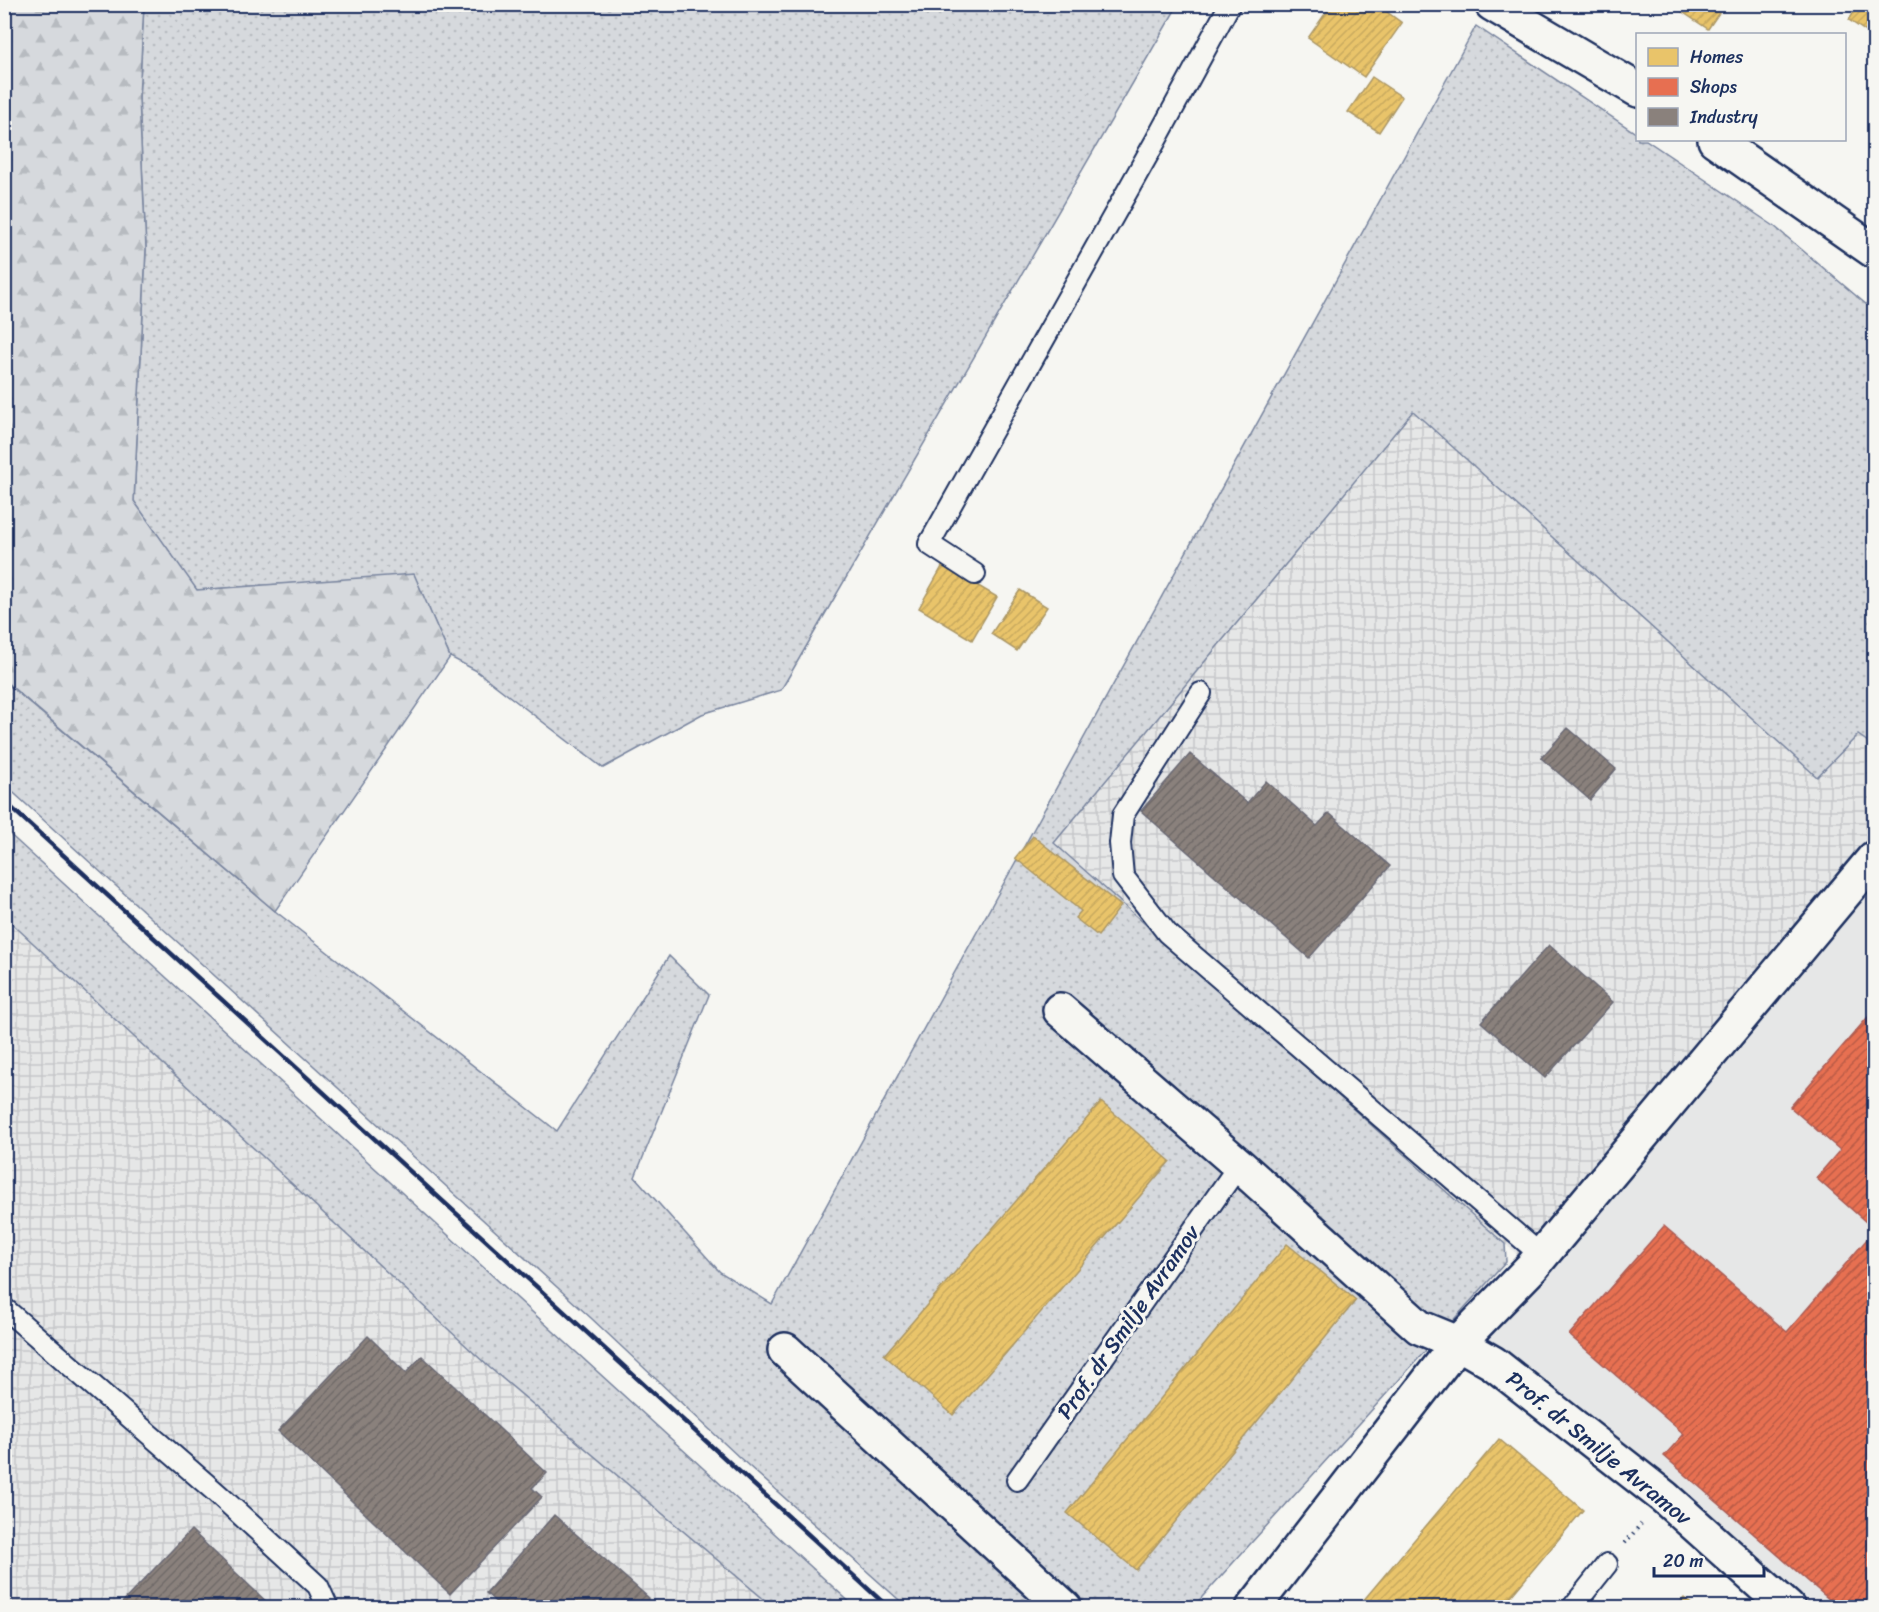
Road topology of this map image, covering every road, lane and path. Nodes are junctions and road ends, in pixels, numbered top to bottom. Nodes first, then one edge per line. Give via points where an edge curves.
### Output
1 (1230, 4) edge
2 (1492, 4) edge
3 (1636, 89) edge
4 (1715, 141) edge
5 (1875, 251) edge
6 (975, 574) dead end
7 (1201, 693) dead end
8 (1875, 858) edge
9 (1060, 1010) dead end
10 (1239, 1165) junction
11 (1541, 1255) junction
12 (4, 1308) edge
13 (1458, 1344) junction
14 (785, 1350) dead end
15 (1017, 1480) dead end
16 (1664, 1497) junction
17 (1606, 1564) joint
18 (328, 1608) edge
19 (1065, 1608) edge
20 (1253, 1608) edge
21 (1572, 1608) edge
22 (1788, 1608) edge

1 - 6 lane via 929,544
2 - 3 street
4 - 5 street
7 - 11 lane via 1124,815 1120,843 1123,876 1167,933
8 - 11 street
9 - 10 street, Prof. dr Smilje Avramov
10 - 13 street, Prof. dr Smilje Avramov via 1419,1327
10 - 15 lane, Prof. dr Smilje Avramov
11 - 13 street
12 - 18 lane via 318,1586
13 - 16 street, Prof. dr Smilje Avramov via 1493,1363
13 - 20 street
14 - 19 street
16 - 17 path
16 - 22 street, Prof. dr Smilje Avramov
17 - 21 lane

